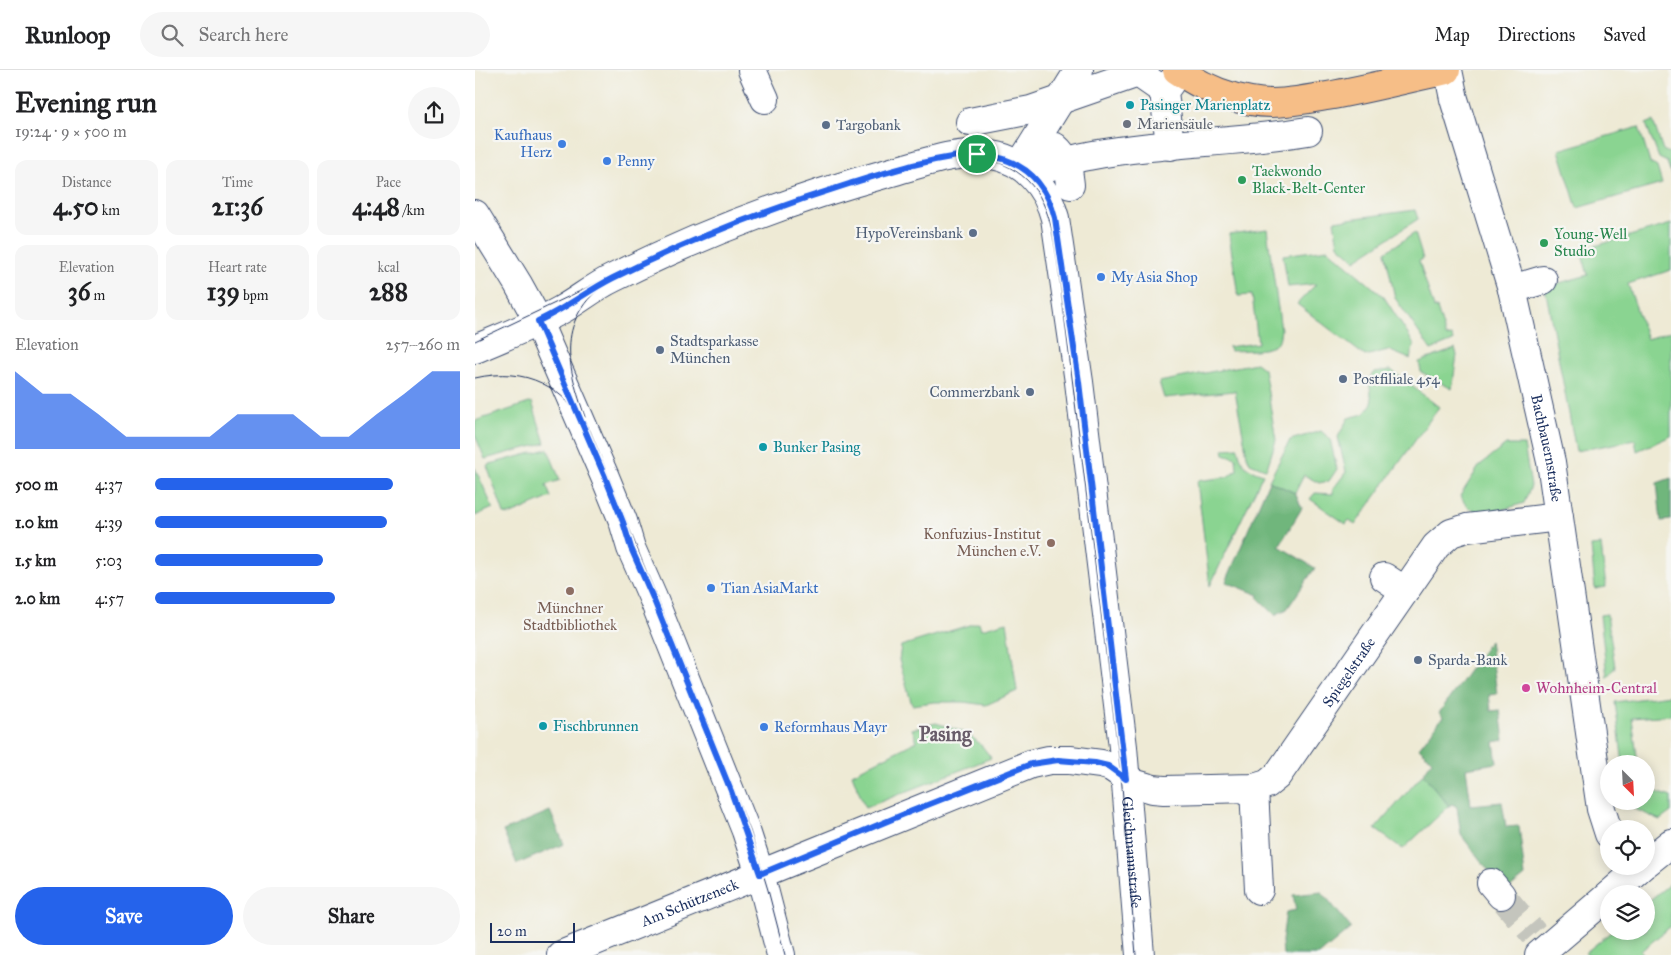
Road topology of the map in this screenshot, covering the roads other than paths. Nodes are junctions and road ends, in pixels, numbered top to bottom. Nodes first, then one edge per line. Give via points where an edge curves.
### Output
1 (752, 70) edge
2 (1079, 70) edge
3 (1436, 71) edge
4 (1137, 72) edge
5 (1170, 81) edge
6 (765, 99) dead end
7 (1061, 100) junction
8 (999, 116) junction
9 (970, 122) dead end
10 (1308, 130) dead end
11 (1039, 135) junction
12 (1170, 146) junction
13 (1020, 166) junction
14 (475, 214) edge
15 (1543, 280) dead end
16 (1512, 289) junction
17 (538, 321) junction
18 (475, 350) edge
19 (1559, 517) junction
20 (1126, 779) junction
21 (1254, 788) junction
22 (1605, 820) edge
23 (1671, 843) edge
24 (1655, 855) edge
25 (760, 874) junction
26 (1629, 875) edge
27 (1619, 885) edge
28 (1259, 890) dead end
29 (1600, 902) edge
30 (561, 955) edge
31 (781, 955) edge
32 (1140, 955) edge
33 (1539, 955) edge

1 - 6 street
2 - 7 street
3 - 5 main road via 1293,102 1253,102 1218,92 1195,81
3 - 16 street, Bachbauernstraße via 1454,99
4 - 5 street
4 - 7 street
5 - 12 street
7 - 8 street
7 - 11 street
8 - 9 street
8 - 11 street
10 - 12 street via 1262,138
11 - 12 street via 1057,148 1061,171 1087,156
11 - 13 street
13 - 17 street via 990,154 950,156 803,198 645,263
13 - 20 street, Gleichmannstraße via 1043,190 1055,218 1079,382
14 - 17 street
15 - 16 street
16 - 19 street, Bachbauernstraße via 1551,462
17 - 18 street
17 - 25 street via 605,477 731,791
19 - 21 street, Spiegelstraße via 1467,528 1451,533 1399,577 1277,776
19 - 22 street, Bachbauernstraße
20 - 21 street, Spiegelstraße via 1142,787 1165,790
20 - 25 street, Am Schützeneck via 1108,766 1095,763 1058,760 1031,764
20 - 32 street, Gleichmannstraße
21 - 28 street
23 - 24 street
25 - 30 street, Am Schützeneck
25 - 31 street
26 - 27 street
29 - 33 street

